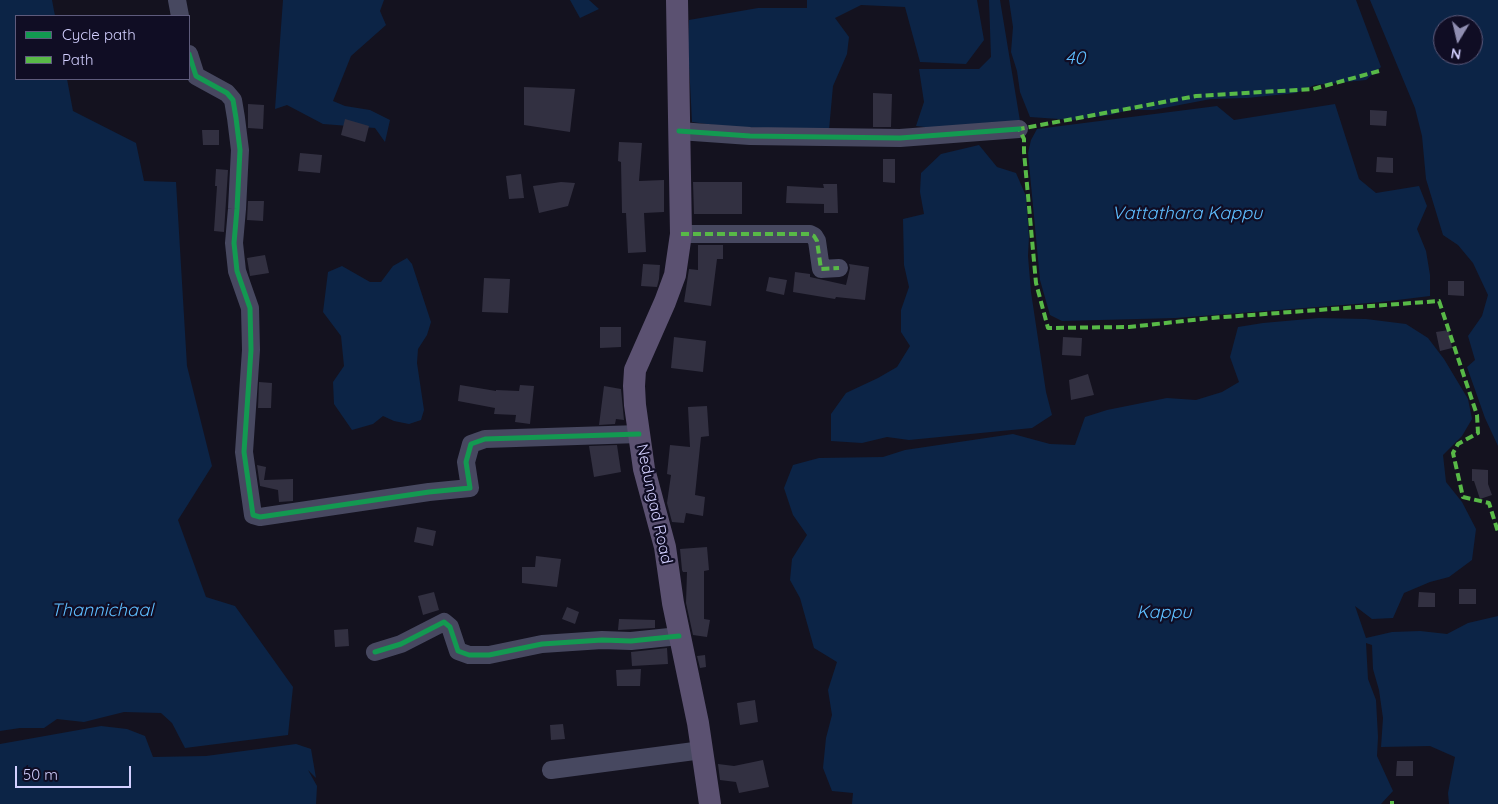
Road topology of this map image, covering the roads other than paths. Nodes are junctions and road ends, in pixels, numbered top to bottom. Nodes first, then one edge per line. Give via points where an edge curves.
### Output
1 (177, 0) edge
2 (677, 0) edge
3 (180, 15) edge
4 (190, 57) edge
5 (1019, 129) dead end
6 (679, 131) junction
7 (681, 234) junction
8 (839, 268) dead end
9 (639, 434) junction
10 (679, 636) junction
11 (376, 652) dead end
12 (702, 750) junction
13 (551, 770) dead end
14 (710, 804) edge

1 - 3 street
2 - 6 main road, Nedungad Road
4 - 9 street via 196,76 227,93 233,100 239,156 234,243 237,271 250,308 251,350 244,452 253,515 269,516 470,488 466,462 468,453 471,444 485,439
5 - 6 street via 900,138 750,136
6 - 7 main road, Nedungad Road
7 - 8 street via 810,234 816,241 821,269
7 - 9 main road, Nedungad Road via 676,275 634,370
9 - 10 main road, Nedungad Road via 644,468 665,547
10 - 11 street via 542,644 489,655 468,654 458,651 450,628 444,622 401,644
10 - 12 main road, Nedungad Road
12 - 13 street
12 - 14 main road, Nedungad Road

